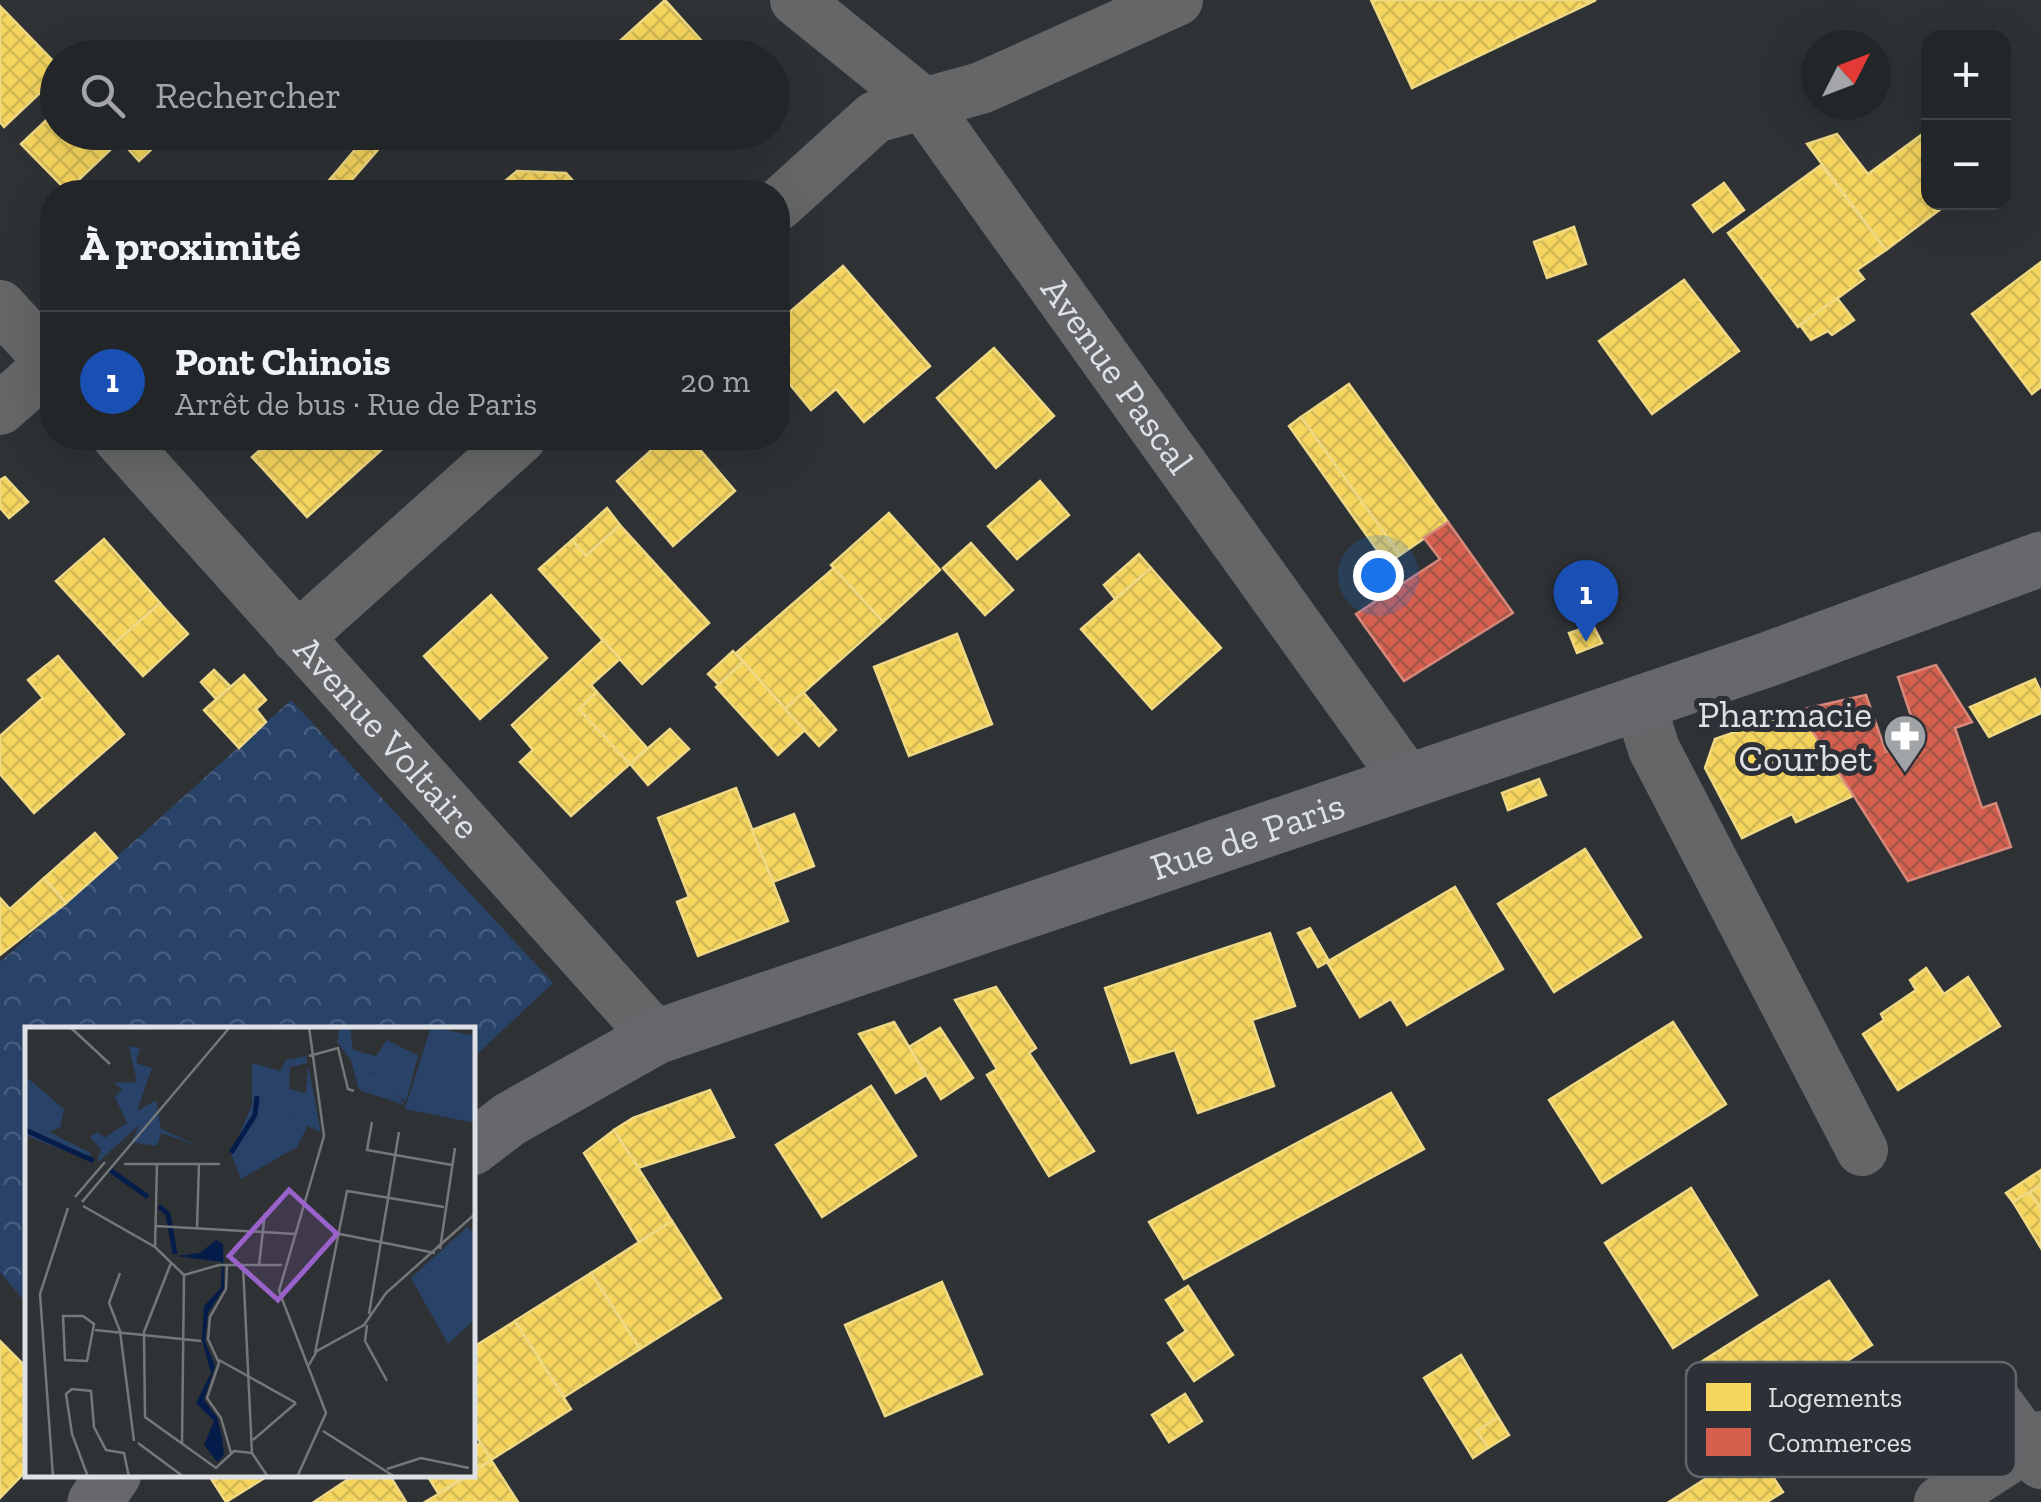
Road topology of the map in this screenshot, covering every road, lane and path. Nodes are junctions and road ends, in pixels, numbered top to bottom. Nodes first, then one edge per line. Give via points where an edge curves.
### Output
1 (796, 0) edge
2 (1176, 0) edge
3 (922, 102) junction
4 (790, 194) edge
5 (0, 306) edge
6 (40, 350) edge
7 (40, 374) edge
8 (0, 409) edge
9 (130, 450) edge
10 (507, 450) edge
11 (2041, 559) edge
12 (297, 638) junction
13 (1638, 702) junction
14 (1407, 780) junction
15 (656, 1037) junction
16 (475, 1146) edge
17 (1862, 1150) dead end
18 (2016, 1424) edge
19 (2037, 1448) edge
20 (112, 1477) edge
21 (1985, 1477) edge
22 (95, 1502) edge
23 (1940, 1502) edge

1 - 3 street, Avenue Pascal
2 - 3 street via 981,88
3 - 4 street via 875,117
3 - 14 street, Avenue Pascal
5 - 6 street
7 - 8 street
9 - 12 street, Avenue Voltaire
10 - 12 street
11 - 13 street, Rue de Paris
12 - 15 street, Avenue Voltaire
13 - 14 street, Rue de Paris
13 - 17 street via 1654,749
14 - 15 street, Rue de Paris
15 - 16 street, Rue de Paris
18 - 19 street
20 - 22 street
21 - 23 street

